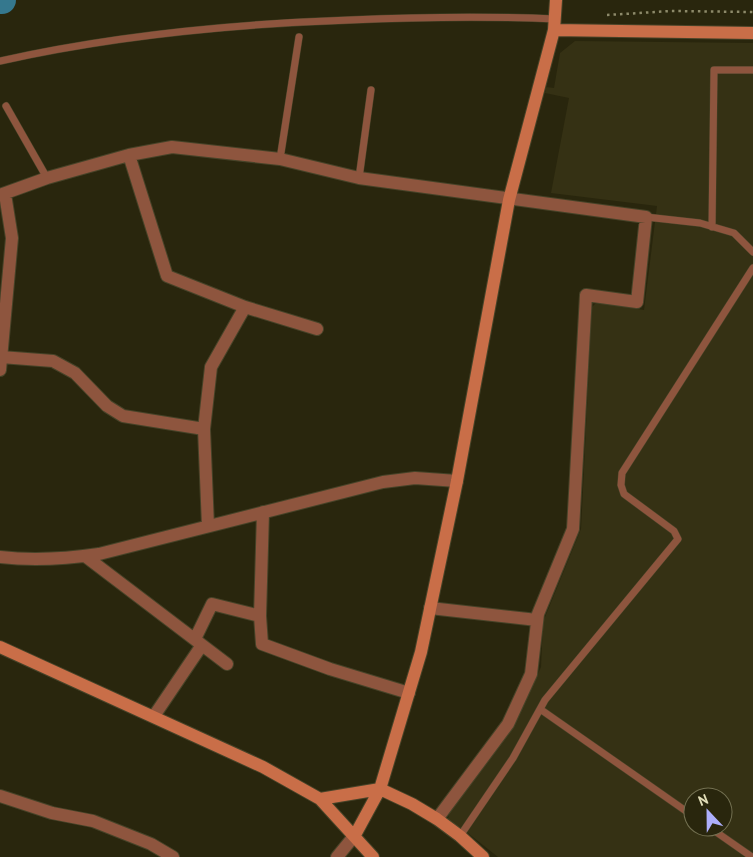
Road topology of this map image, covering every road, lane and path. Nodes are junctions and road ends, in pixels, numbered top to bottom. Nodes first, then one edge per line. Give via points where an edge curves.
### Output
1 (556, 0) edge
2 (753, 12) edge
3 (604, 16) dead end
4 (555, 25) junction
5 (753, 33) edge
6 (299, 37) dead end
7 (0, 60) edge
8 (753, 70) edge
9 (372, 90) dead end
10 (6, 106) dead end
11 (129, 155) junction
12 (280, 159) junction
13 (47, 178) junction
14 (360, 178) junction
15 (2, 194) edge
16 (509, 200) junction
17 (646, 217) junction
18 (712, 227) junction
19 (753, 252) edge
20 (753, 268) edge
21 (246, 307) junction
22 (317, 329) dead end
23 (0, 363) edge
24 (204, 429) junction
25 (457, 481) junction
26 (263, 512) junction
27 (208, 526) junction
28 (85, 556) junction
29 (0, 557) edge
30 (430, 608) junction
31 (260, 616) junction
32 (537, 620) junction
33 (199, 642) junction
34 (0, 647) edge
35 (227, 664) dead end
36 (409, 693) junction
37 (540, 709) junction
38 (154, 716) junction
39 (380, 790) junction
40 (0, 796) edge
41 (320, 799) junction
42 (683, 809) edge
43 (437, 819) junction
44 (355, 835) junction
45 (460, 836) junction
46 (723, 837) edge
47 (173, 857) edge
48 (337, 857) edge
49 (373, 857) edge
50 (483, 857) edge
51 (752, 857) edge

1 - 4 street
2 - 3 path via 671,11
4 - 5 street
4 - 7 lane via 501,17 429,17 224,27 133,36
4 - 16 street
6 - 12 lane
8 - 18 lane via 714,70
9 - 14 lane
10 - 13 lane
11 - 12 street via 172,148
11 - 13 street
11 - 21 street via 167,276
12 - 14 street
13 - 15 street
14 - 16 street
15 - 23 street via 12,238
16 - 17 street
16 - 25 street
17 - 18 lane
17 - 32 street via 637,302 586,295 573,529
18 - 19 lane via 734,233
20 - 37 lane via 622,474 624,494 674,530 678,539
21 - 22 street
21 - 24 street via 211,367
23 - 24 street via 53,361 75,373 107,406 123,416
24 - 27 street
25 - 26 street via 415,478 383,482
25 - 30 street
26 - 27 street
26 - 31 street
27 - 28 street
28 - 29 street via 26,560
28 - 33 street
30 - 32 street
30 - 36 street via 422,652
31 - 33 street via 212,604
31 - 36 street via 262,644
32 - 43 street via 531,674 508,724
33 - 35 street
33 - 38 street
34 - 38 street
36 - 39 street
37 - 42 lane
37 - 45 lane via 513,758
38 - 41 street via 262,767
39 - 41 street
39 - 43 street
39 - 44 street
40 - 47 street via 52,813 93,821 151,844
41 - 44 street
43 - 45 street
44 - 48 street
44 - 49 street
45 - 50 street
46 - 51 lane

